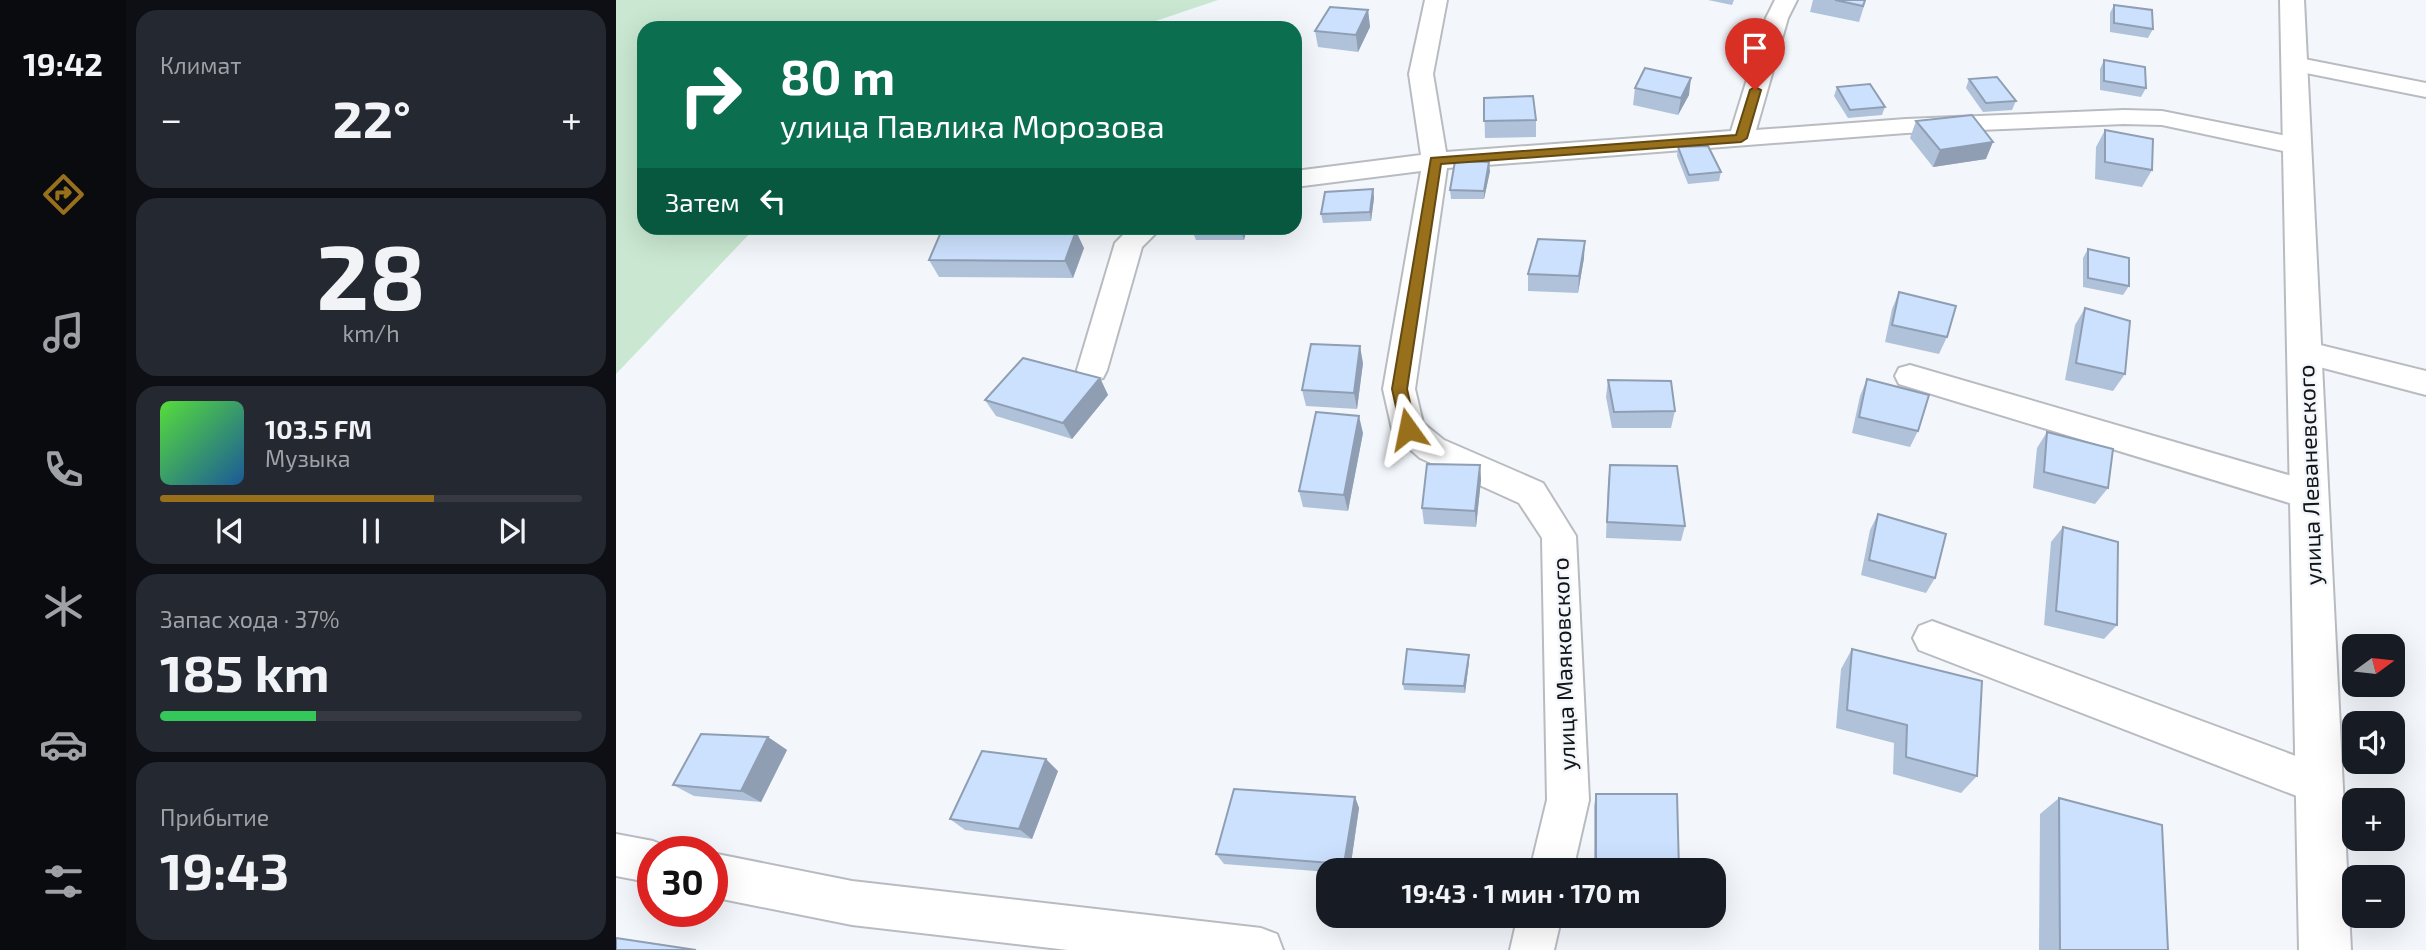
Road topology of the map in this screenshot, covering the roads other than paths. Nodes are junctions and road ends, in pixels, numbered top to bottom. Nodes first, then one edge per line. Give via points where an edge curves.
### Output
1 (1436, 0) edge
2 (1786, 0) edge
3 (2291, 0) edge
4 (2294, 64) junction
5 (2426, 90) edge
6 (1741, 138) junction
7 (2297, 146) junction
8 (1435, 161) junction
9 (1302, 178) edge
10 (1139, 235) edge
11 (2304, 352) junction
12 (1092, 370) dead end
13 (1910, 376) dead end
14 (2426, 383) edge
15 (2309, 495) junction
16 (1932, 638) dead end
17 (2320, 785) junction
18 (616, 855) edge
19 (1554, 858) edge
20 (637, 859) edge
21 (728, 878) edge
22 (1537, 928) edge
23 (1261, 950) edge
24 (1532, 950) edge
25 (2325, 950) edge

1 - 8 street, улица Маяковского via 1420,74
2 - 6 street via 1776,18
3 - 4 street, улица Леваневского
4 - 5 street
4 - 7 street, улица Леваневского
6 - 7 street via 2124,117 2162,118
6 - 8 street
7 - 11 street, улица Леваневского
8 - 9 street
8 - 19 street, улица Маяковского via 1399,389 1408,429 1432,449 1531,493 1559,536 1568,800
10 - 12 street via 1129,243
11 - 14 street
11 - 15 street, улица Леваневского
13 - 15 street
15 - 17 street, улица Леваневского
16 - 17 street
17 - 25 street, улица Леваневского
18 - 20 street
21 - 23 street via 852,903
22 - 24 street

